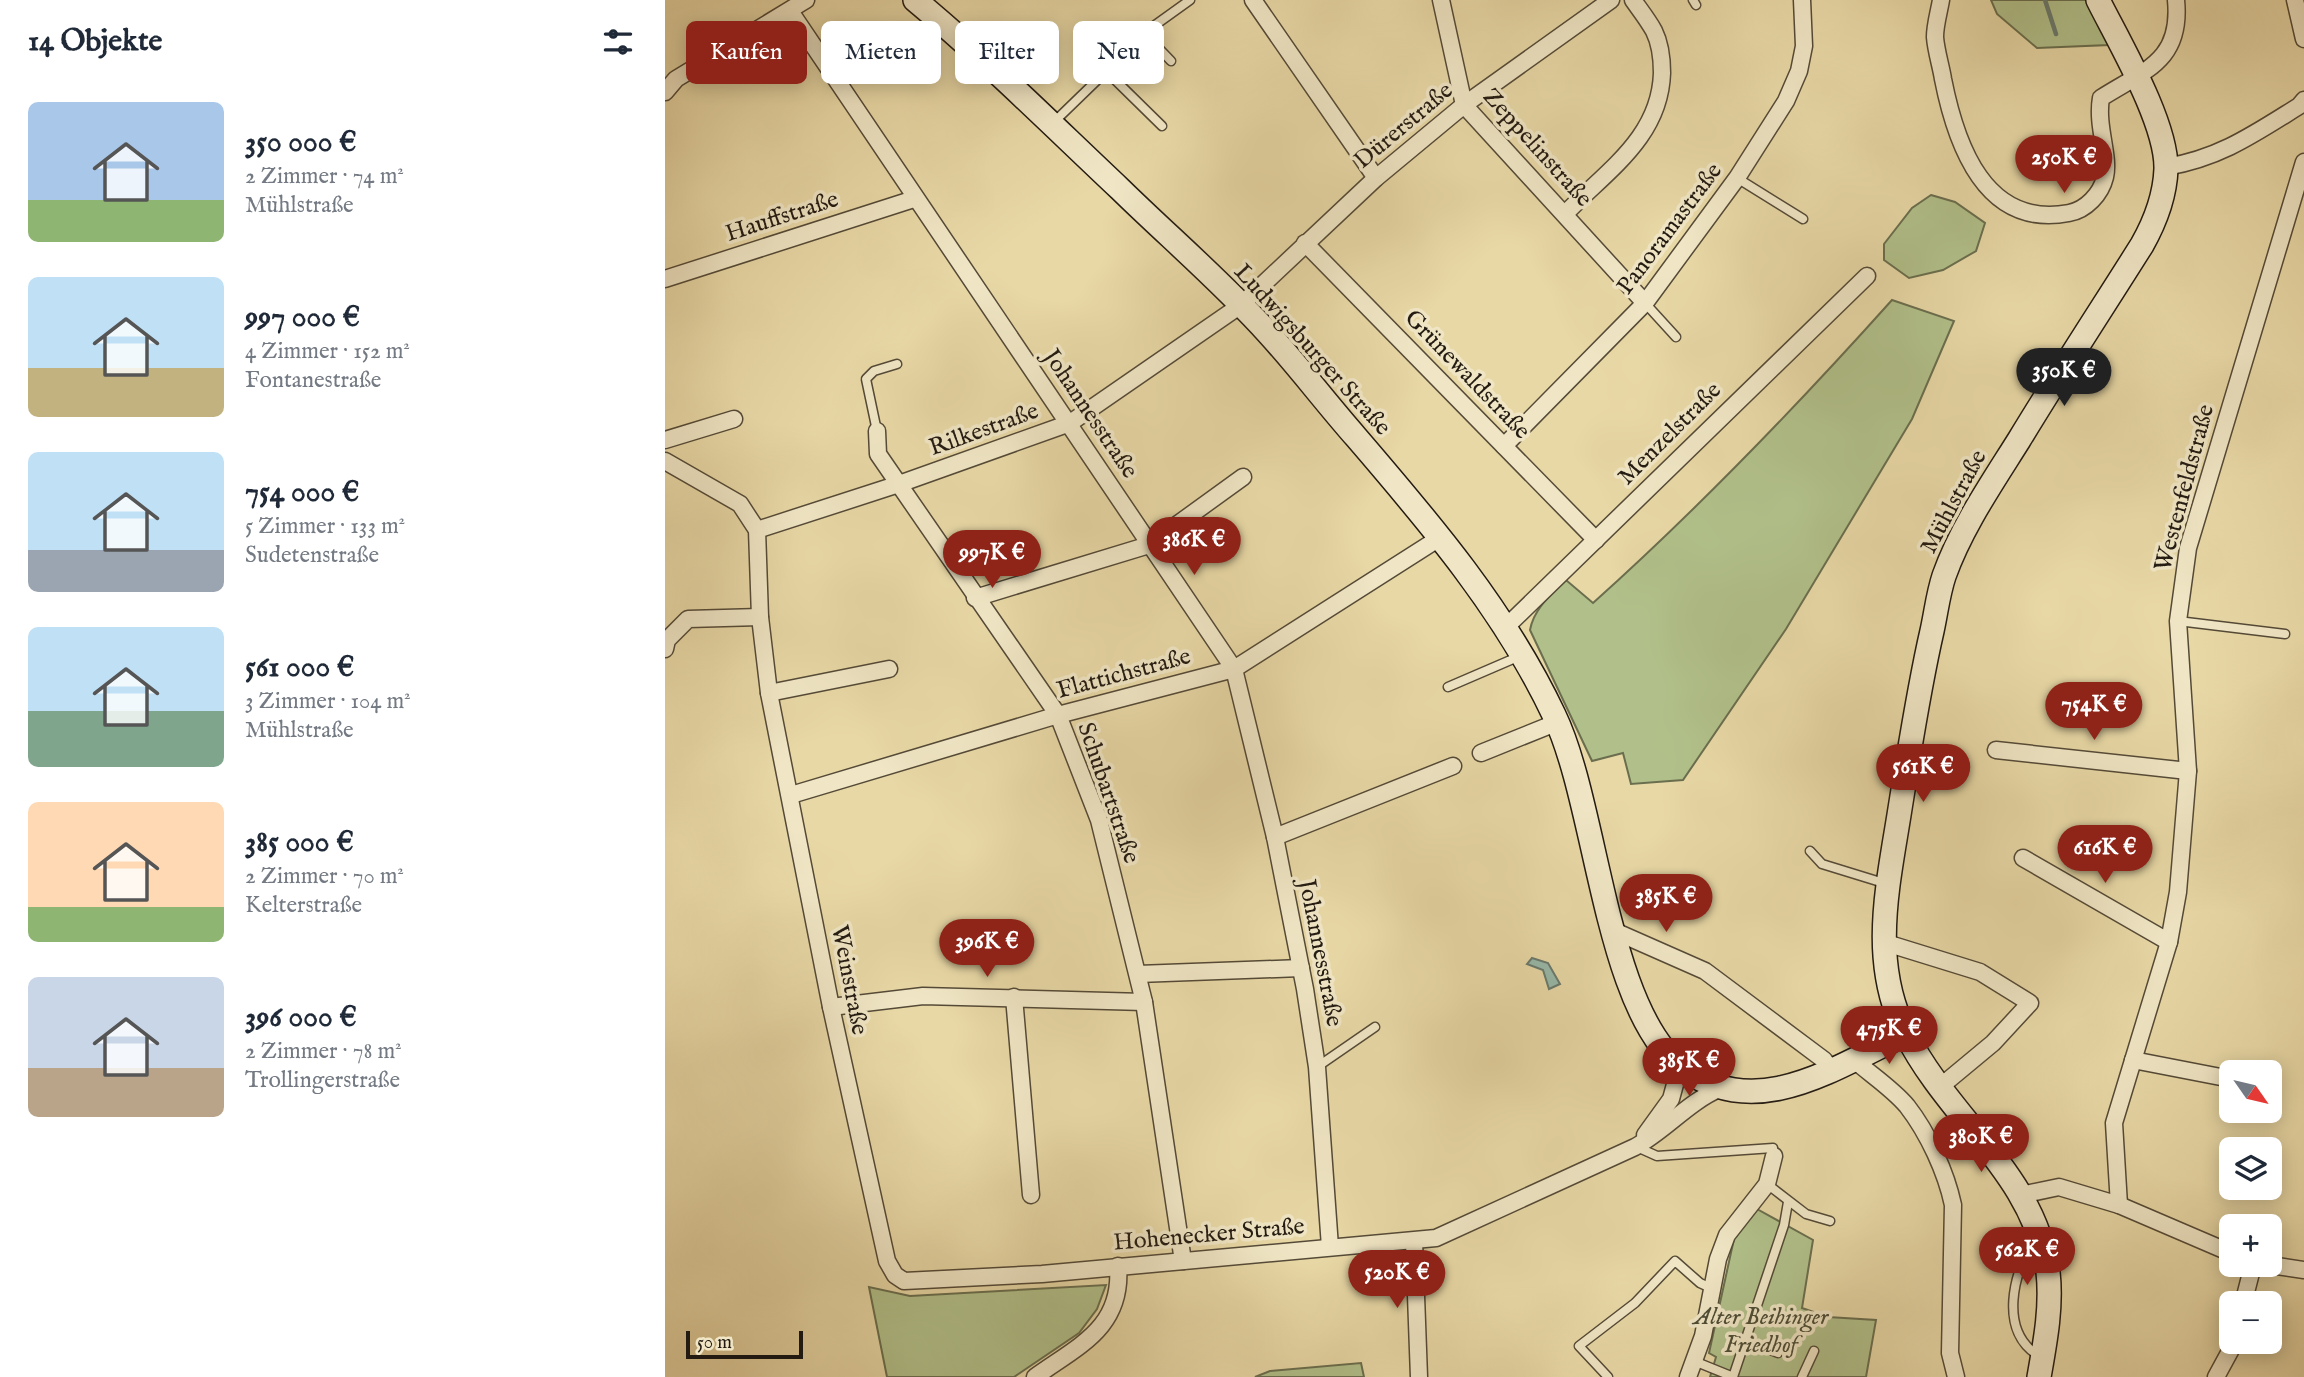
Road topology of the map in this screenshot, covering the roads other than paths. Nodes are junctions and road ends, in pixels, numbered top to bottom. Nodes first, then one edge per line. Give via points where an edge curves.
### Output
1 (806, 0) edge
2 (915, 0) edge
3 (1190, 0) edge
4 (1253, 0) edge
5 (1441, 0) edge
6 (1611, 0) edge
7 (1633, 0) edge
8 (1802, 0) edge
9 (1941, 0) edge
10 (2098, 0) edge
11 (2176, 0) edge
12 (2295, 0) edge
13 (790, 11) junction
14 (1162, 21) edge
15 (2304, 39) edge
16 (1164, 54) edge
17 (1171, 61) dead end
18 (2137, 77) junction
19 (1093, 84) edge
20 (1120, 84) edge
21 (665, 92) edge
22 (1464, 105) junction
23 (2302, 105) edge
24 (1051, 124) junction
25 (1162, 126) dead end
26 (2304, 162) edge
27 (2166, 167) junction
28 (1376, 178) junction
29 (1738, 178) junction
30 (914, 199) junction
31 (1565, 214) junction
32 (1803, 219) dead end
33 (1305, 243) junction
34 (1867, 276) dead end
35 (665, 279) edge
36 (1645, 303) junction
37 (1241, 305) junction
38 (1676, 337) dead end
39 (897, 364) dead end
40 (734, 419) dead end
41 (1070, 423) junction
42 (877, 431) joint
43 (665, 440) edge
44 (1504, 446) junction
45 (665, 461) edge
46 (1243, 477) dead end
47 (899, 484) junction
48 (757, 530) junction
49 (1441, 537) junction
50 (1596, 540) junction
51 (1149, 545) junction
52 (975, 598) junction
53 (760, 617) junction
54 (2178, 621) junction
55 (1506, 627) junction
56 (2285, 634) dead end
57 (665, 649) edge
58 (1523, 655) junction
59 (889, 669) dead end
60 (1234, 669) junction
61 (1448, 687) dead end
62 (769, 692) junction
63 (1058, 715) junction
64 (1558, 722) junction
65 (1996, 750) dead end
66 (1482, 754) dead end
67 (1453, 766) dead end
68 (2188, 771) junction
69 (791, 795) junction
70 (1275, 837) junction
71 (1810, 851) dead end
72 (2023, 858) dead end
73 (1887, 884) junction
74 (1612, 930) junction
75 (1883, 942) junction
76 (2169, 943) junction
77 (1301, 968) junction
78 (1138, 974) junction
79 (1014, 997) junction
80 (1144, 1002) junction
81 (831, 1007) junction
82 (1375, 1027) dead end
83 (1906, 1034) junction
84 (1853, 1059) junction
85 (2133, 1060) junction
86 (1317, 1067) junction
87 (1832, 1071) junction
88 (2219, 1077) edge
89 (1698, 1078) junction
90 (1940, 1087) junction
91 (1691, 1105) junction
92 (1642, 1150) junction
93 (1774, 1156) joint
94 (1767, 1184) junction
95 (1031, 1195) dead end
96 (2021, 1195) junction
97 (1788, 1202) junction
98 (2119, 1205) junction
99 (1830, 1221) dead end
100 (2039, 1230) junction
101 (1413, 1241) junction
102 (1329, 1247) junction
103 (2219, 1248) edge
104 (1183, 1261) junction
105 (1118, 1266) junction
106 (2282, 1267) edge
107 (2304, 1270) edge
108 (895, 1275) joint
109 (1713, 1289) junction
110 (1745, 1340) junction
111 (1814, 1351) dead end
112 (1778, 1353) dead end
113 (2228, 1354) edge
114 (1694, 1361) junction
115 (2041, 1367) edge
116 (1040, 1376) edge
117 (1419, 1377) edge
118 (1608, 1377) edge
119 (1688, 1377) edge
120 (1732, 1377) edge
121 (1802, 1377) edge
122 (1957, 1377) edge
123 (2216, 1377) edge

1 - 13 street
2 - 24 main road, Ludwigsburger Straße
3 - 14 lane
4 - 28 street
5 - 22 street, Zeppelinstraße
6 - 22 street, Dürerstraße
7 - 31 street via 1655,33 1662,63 1661,89 1651,123 1615,167
8 - 29 street, Panoramastraße via 1804,46 1799,71 1786,101
9 - 18 street via 1935,36 1953,128 1965,156 1996,195 2033,214 2045,218 2075,212 2094,200 2105,177 2098,117 2101,98
10 - 18 main road, Mühlstraße
11 - 18 street via 2174,40 2167,53
12 - 15 street
13 - 21 street via 675,79
13 - 30 street, Johannesstraße
16 - 17 lane
18 - 27 main road, Mühlstraße via 2158,129
19 - 24 lane
20 - 25 lane
22 - 28 street, Dürerstraße
22 - 31 street, Zeppelinstraße
23 - 27 street via 2231,148 2200,162
24 - 37 main road, Ludwigsburger Straße
26 - 54 street, Westenfeldstraße via 2188,548
27 - 73 main road, Mühlstraße via 2153,225 2143,245 1966,527 1944,577 1922,673
28 - 33 street, Dürerstraße
29 - 32 lane
29 - 36 street, Panoramastraße
30 - 35 street, Hauffstraße
30 - 41 street, Johannesstraße
31 - 36 street, Zeppelinstraße
33 - 37 street, Dürerstraße
33 - 44 street, Grünewaldstraße
34 - 50 street, Menzelstraße
36 - 38 lane
36 - 44 street, Panoramastraße
37 - 41 street, Rilkestraße
37 - 49 main road, Ludwigsburger Straße
39 - 42 lane via 874,371 866,379
40 - 43 street
41 - 47 street, Rilkestraße
41 - 51 street, Johannesstraße
42 - 47 street, Schubartstraße via 878,454
44 - 50 street, Grünewaldstraße
45 - 48 street via 740,504
46 - 51 street
47 - 48 street, Rilkestraße
47 - 52 street, Schubartstraße
48 - 53 street, Weinstraße
49 - 55 main road, Ludwigsburger Straße
49 - 60 street, Flattichstraße
50 - 55 street, Menzelstraße
51 - 52 street
51 - 60 street, Johannesstraße
52 - 63 street, Schubartstraße
53 - 57 street via 688,619 667,640
53 - 62 street, Weinstraße
54 - 56 lane
54 - 68 street, Westenfeldstraße
55 - 58 main road, Ludwigsburger Straße
58 - 61 lane
58 - 64 main road, Ludwigsburger Straße
59 - 62 street
60 - 63 street, Flattichstraße
60 - 70 street, Johannesstraße
62 - 69 street, Weinstraße
63 - 69 street, Flattichstraße
63 - 78 street, Schubartstraße via 1099,820
64 - 66 street
64 - 74 main road, Ludwigsburger Straße via 1580,783
65 - 68 street
67 - 70 street
68 - 76 street, Westenfeldstraße
69 - 81 street, Weinstraße
70 - 77 street, Johannesstraße
71 - 73 lane via 1822,864
72 - 76 street
73 - 75 main road, Mühlstraße
74 - 87 street via 1705,971 1824,1060
74 - 89 main road, Ludwigsburger Straße via 1633,997 1653,1032
75 - 83 main road, Mühlstraße via 1890,994
75 - 90 street via 1980,972 2029,1003 1993,1043
76 - 85 street, Westenfeldstraße
77 - 78 street
77 - 86 street, Johannesstraße
78 - 80 street, Schubartstraße
79 - 80 street
79 - 81 street via 923,996
79 - 95 street
80 - 104 street, Schubartstraße
81 - 108 street, Weinstraße via 887,1261
82 - 86 lane
83 - 84 main road
83 - 90 main road, Mühlstraße
84 - 87 main road
84 - 122 street via 1906,1106 1949,1189 1953,1205 1950,1353
85 - 88 street
85 - 98 street, Westenfeldstraße via 2114,1123
86 - 102 street, Johannesstraße
87 - 89 main road via 1808,1082 1753,1091
89 - 91 street, Hohenecker Straße
89 - 91 street
89 - 92 street, Hohenecker Straße via 1671,1099
90 - 96 main road, Mühlstraße
91 - 92 street, Hohenecker Straße
92 - 93 lane via 1657,1156 1773,1148
92 - 101 street, Hohenecker Straße via 1436,1238
93 - 94 street
94 - 97 lane
94 - 109 street via 1727,1235
96 - 98 street via 2059,1187
96 - 100 main road, Mühlstraße
97 - 99 lane via 1806,1214
97 - 110 lane
98 - 103 street
100 - 115 main road, Mühlstraße via 2049,1297
100 - 115 lane via 2024,1254 2015,1287 2014,1329
101 - 102 street, Hohenecker Straße
101 - 117 street
102 - 104 street, Hohenecker Straße
104 - 105 street, Hohenecker Straße
105 - 108 street, Hohenecker Straße via 922,1282 904,1281
105 - 116 street via 1120,1287 1113,1307 1092,1339
106 - 107 street
109 - 114 street
109 - 118 lane via 1675,1261 1635,1303 1579,1346
110 - 112 lane
110 - 120 lane
111 - 121 lane
113 - 123 street
114 - 119 street
114 - 120 lane

